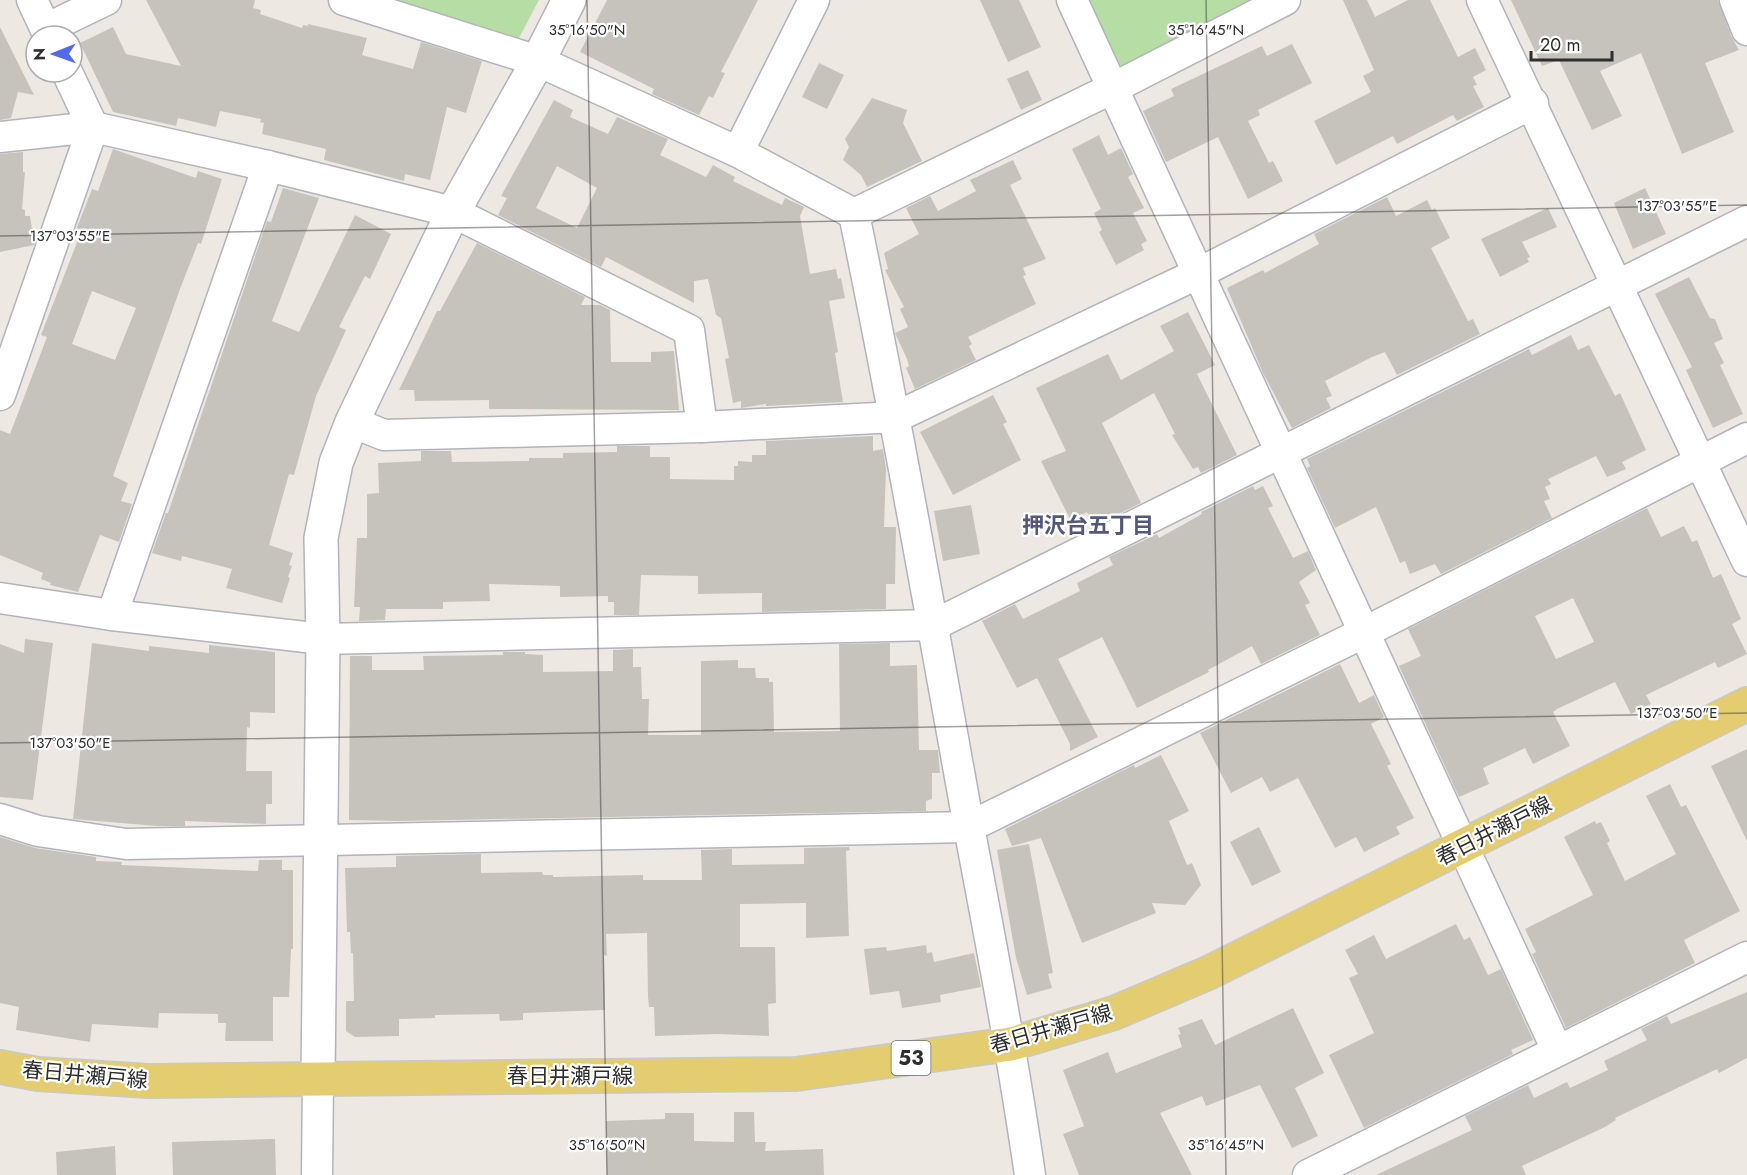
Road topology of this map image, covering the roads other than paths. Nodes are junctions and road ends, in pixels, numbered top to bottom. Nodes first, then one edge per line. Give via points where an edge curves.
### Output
1 (32, 0) edge
2 (106, 0) edge
3 (344, 0) edge
4 (569, 0) edge
5 (814, 0) edge
6 (1072, 0) edge
7 (1285, 0) edge
8 (1482, 0) edge
9 (1735, 0) edge
10 (44, 24) edge
11 (64, 24) edge
12 (1747, 30) edge
13 (538, 61) junction
14 (73, 84) edge
15 (1113, 88) junction
16 (1533, 103) junction
17 (93, 127) junction
18 (0, 137) edge
19 (738, 152) junction
20 (268, 166) junction
21 (453, 212) junction
22 (854, 214) junction
23 (1747, 221) edge
24 (1199, 273) junction
25 (1618, 285) junction
26 (13, 326) edge
27 (0, 395) edge
28 (896, 417) junction
29 (352, 422) junction
30 (702, 427) junction
31 (1747, 438) edge
32 (1280, 454) junction
33 (1701, 461) junction
34 (1747, 561) edge
35 (0, 598) edge
36 (112, 615) junction
37 (934, 625) junction
38 (1363, 633) junction
39 (323, 639) junction
40 (1747, 704) edge
41 (0, 819) edge
42 (969, 827) junction
43 (320, 840) junction
44 (1463, 848) junction
45 (1747, 957) edge
46 (1011, 1044) junction
47 (1557, 1050) junction
48 (0, 1067) edge
49 (318, 1078) junction
50 (316, 1175) edge
51 (1030, 1175) edge
52 (1308, 1175) edge

1 - 10 street
2 - 11 street
3 - 13 street
4 - 13 street
5 - 19 street
6 - 15 street
7 - 15 street
8 - 16 street
9 - 12 street
13 - 19 street
13 - 21 street
14 - 17 street
15 - 22 street
15 - 24 street
16 - 24 street
16 - 25 street
17 - 18 street
17 - 20 street
17 - 26 street
19 - 22 street
20 - 21 street
20 - 36 street
21 - 29 street
21 - 30 street via 689,330
22 - 28 street
23 - 25 street
24 - 28 street
24 - 32 street
25 - 32 street
25 - 33 street
26 - 27 street
28 - 30 street
28 - 37 street
29 - 30 street via 384,435
29 - 39 street via 336,463 321,538
31 - 33 street
32 - 37 street
32 - 38 street
33 - 34 street
33 - 38 street
35 - 36 street
36 - 39 street
37 - 39 street
37 - 42 street
38 - 42 street
38 - 44 street
39 - 43 street
40 - 44 main road, 春日井瀬戸線 / 53
41 - 43 street via 38,831 126,844
42 - 43 street
42 - 46 street
43 - 49 street
44 - 46 main road, 春日井瀬戸線 / 53 via 1208,973 1113,1013
44 - 47 street
45 - 47 street
46 - 49 main road, 春日井瀬戸線 / 53 via 796,1074
46 - 51 street
47 - 52 street
48 - 49 main road, 春日井瀬戸線 / 53 via 39,1074 149,1081
49 - 50 street

